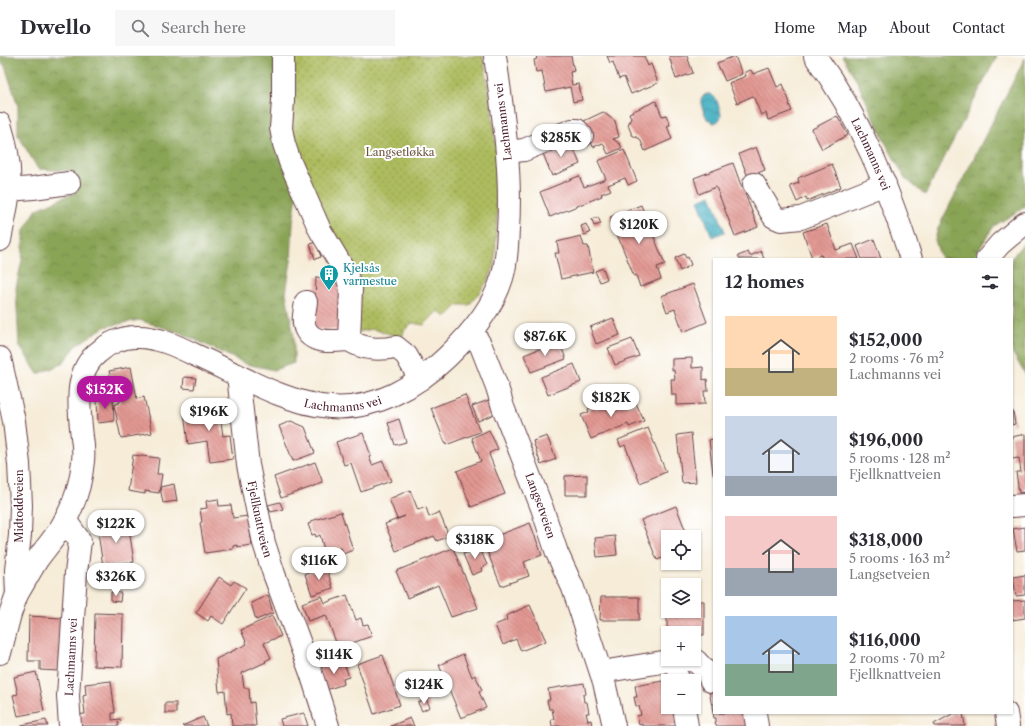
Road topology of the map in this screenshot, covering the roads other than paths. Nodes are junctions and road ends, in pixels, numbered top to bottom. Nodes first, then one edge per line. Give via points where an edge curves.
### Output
1 (283, 56) edge
2 (495, 56) edge
3 (815, 56) edge
4 (0, 124) edge
5 (582, 136) dead end
6 (507, 152) junction
7 (69, 183) dead end
8 (754, 184) dead end
9 (885, 184) junction
10 (9, 190) junction
11 (1025, 223) edge
12 (0, 240) edge
13 (906, 258) edge
14 (988, 258) edge
15 (306, 302) dead end
16 (472, 332) junction
17 (349, 340) junction
18 (0, 358) edge
19 (238, 375) junction
20 (420, 379) junction
21 (1025, 505) edge
22 (1013, 506) edge
23 (65, 520) junction
24 (17, 594) junction
25 (0, 654) edge
26 (603, 677) junction
27 (711, 681) dead end
28 (685, 714) edge
29 (755, 714) edge
30 (1006, 714) edge
31 (70, 726) edge
32 (328, 726) edge
33 (614, 726) edge
34 (687, 726) edge
35 (757, 726) edge
36 (1008, 726) edge

1 - 17 street via 281,128 284,144 320,230 346,273 351,289
2 - 6 street, Lachmanns vei
3 - 9 street, Lachmanns vei via 855,119
4 - 10 street via 8,161
5 - 6 street via 577,130 572,130 524,150
6 - 16 street, Lachmanns vei via 510,208 502,277 495,295
7 - 10 street
8 - 9 street via 774,217 781,220 801,218
9 - 13 street, Lachmanns vei via 895,210
10 - 12 street
11 - 14 street
15 - 17 street via 304,318 305,328 309,334 326,342
16 - 20 street, Lachmanns vei
16 - 26 street, Langsetveien via 481,346 497,387 557,553 573,588
17 - 20 street via 369,349 396,347 406,355
18 - 24 street, Midtoddveien via 14,421 19,464 21,504 16,570
19 - 20 street, Lachmanns vei via 300,401 330,407 347,407 376,401
19 - 23 street, Lachmanns vei via 179,347 136,336 114,342 99,351 83,371 81,379 84,458 73,503
19 - 32 street, Fjellknattveien via 248,465 264,543
21 - 22 street
23 - 24 street, Lachmanns vei
23 - 31 street, Lachmanns vei via 80,541 68,696
24 - 25 street, Midtoddveien
26 - 27 street via 681,659 696,661
26 - 33 street, Langsetveien
28 - 34 street
29 - 35 street
30 - 36 street

